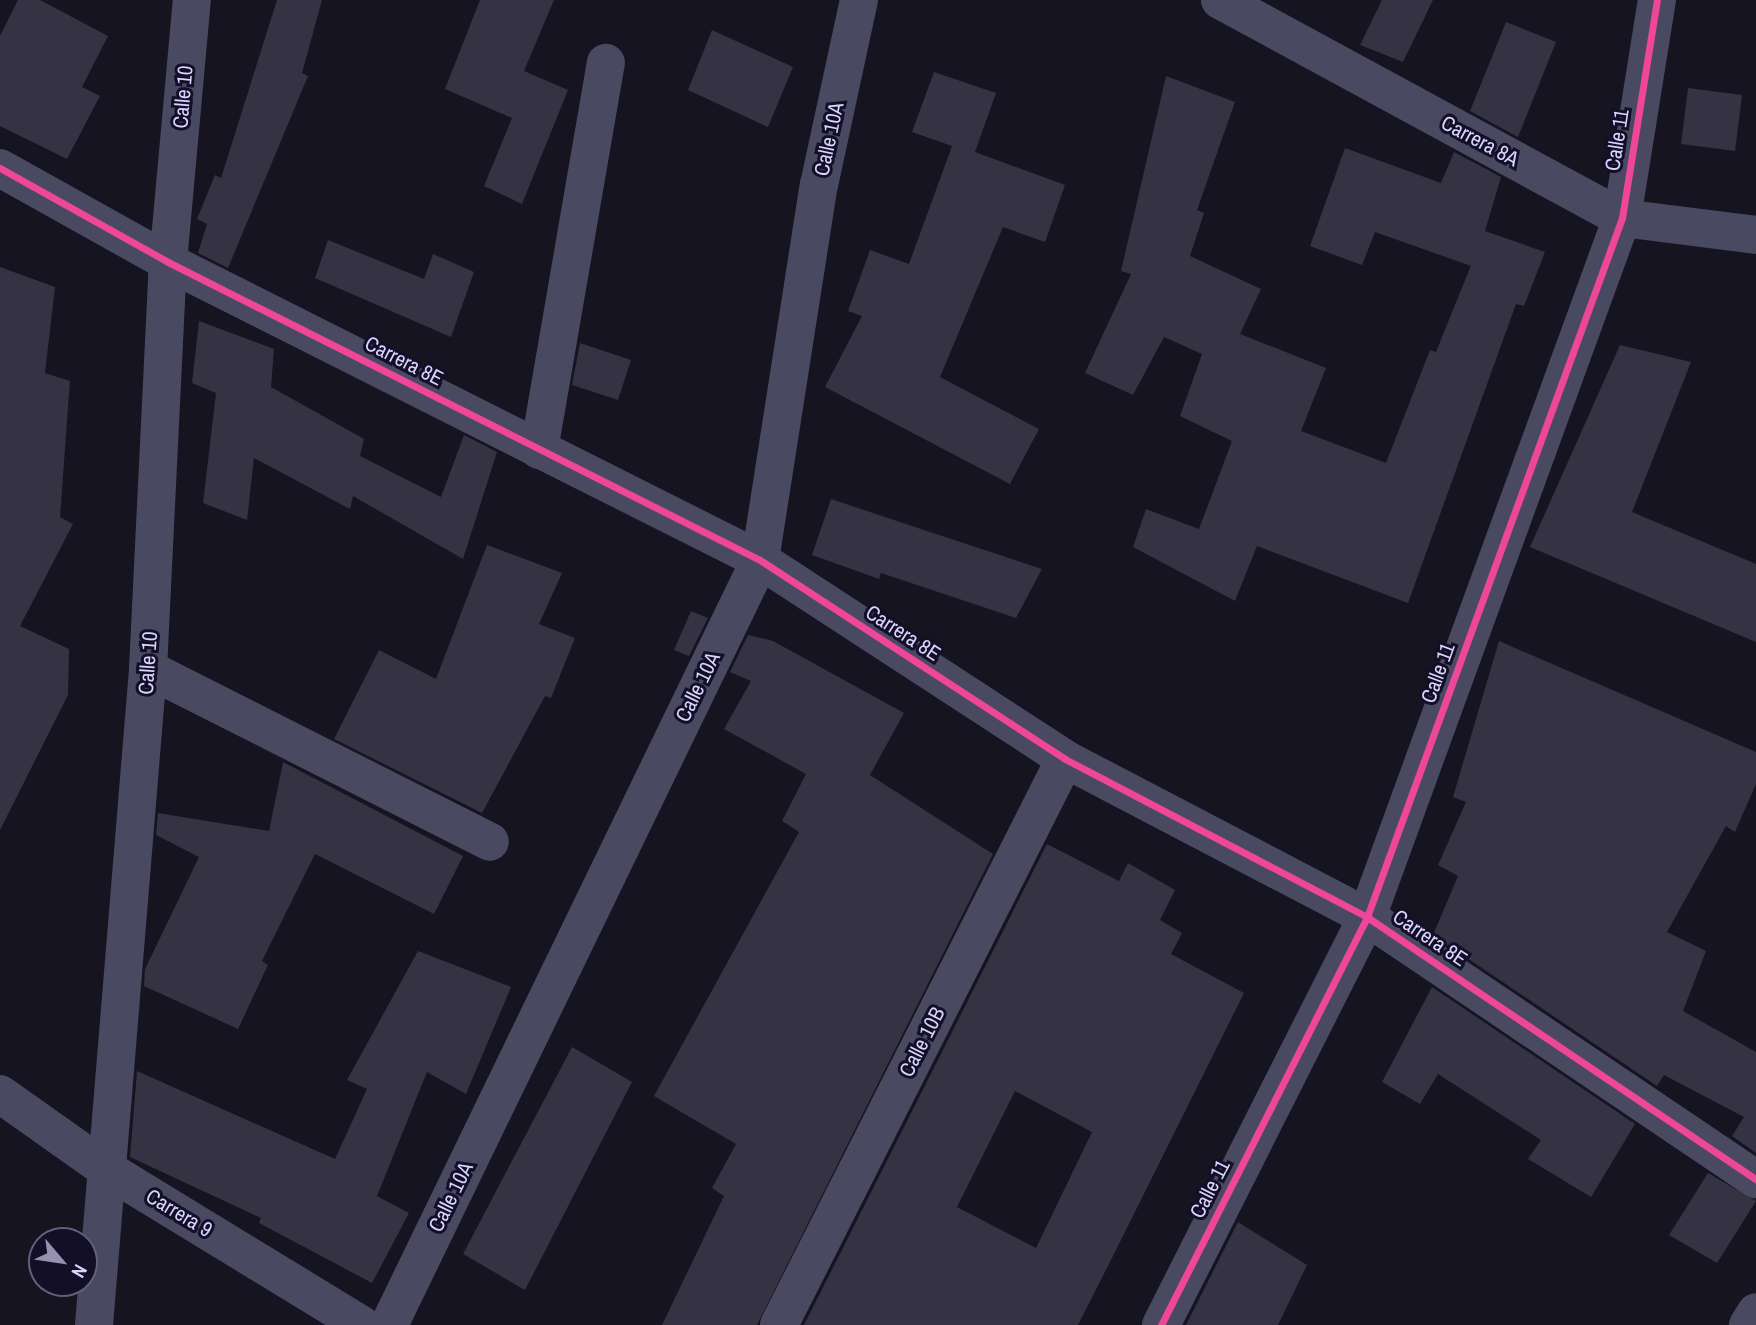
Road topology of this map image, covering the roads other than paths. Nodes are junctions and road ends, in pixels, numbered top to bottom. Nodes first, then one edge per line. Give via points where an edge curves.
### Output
1 (192, 0) edge
2 (859, 0) edge
3 (1220, 0) edge
4 (1657, 0) edge
5 (606, 63) dead end
6 (0, 168) edge
7 (1622, 218) junction
8 (1756, 234) edge
9 (168, 262) junction
10 (539, 450) junction
11 (760, 561) junction
12 (148, 669) junction
13 (1065, 759) junction
14 (490, 842) dead end
15 (1367, 917) junction
16 (0, 1094) edge
17 (103, 1167) junction
18 (1756, 1179) edge
19 (1756, 1311) edge
20 (94, 1325) edge
21 (362, 1325) edge
22 (389, 1325) edge
23 (779, 1325) edge
24 (1161, 1325) edge
25 (1748, 1325) edge

1 - 9 street, Calle 10
2 - 11 street, Calle 10A via 819,185
3 - 7 street, Carrera 8A
4 - 7 street, Calle 11
5 - 10 street
6 - 9 street, Carrera 8E
7 - 8 street, Carrera 8A
7 - 15 street, Calle 11
9 - 10 street, Carrera 8E
9 - 12 street, Calle 10
10 - 11 street, Carrera 8E
11 - 13 street, Carrera 8E
11 - 22 street, Calle 10A
12 - 14 street
12 - 17 street, Calle 10
13 - 15 street, Carrera 8E
13 - 23 street, Calle 10B
15 - 18 street, Carrera 8E
15 - 24 street, Calle 11
16 - 17 street, Carrera 9
17 - 20 street, Calle 10
17 - 21 street, Carrera 9
19 - 25 street

